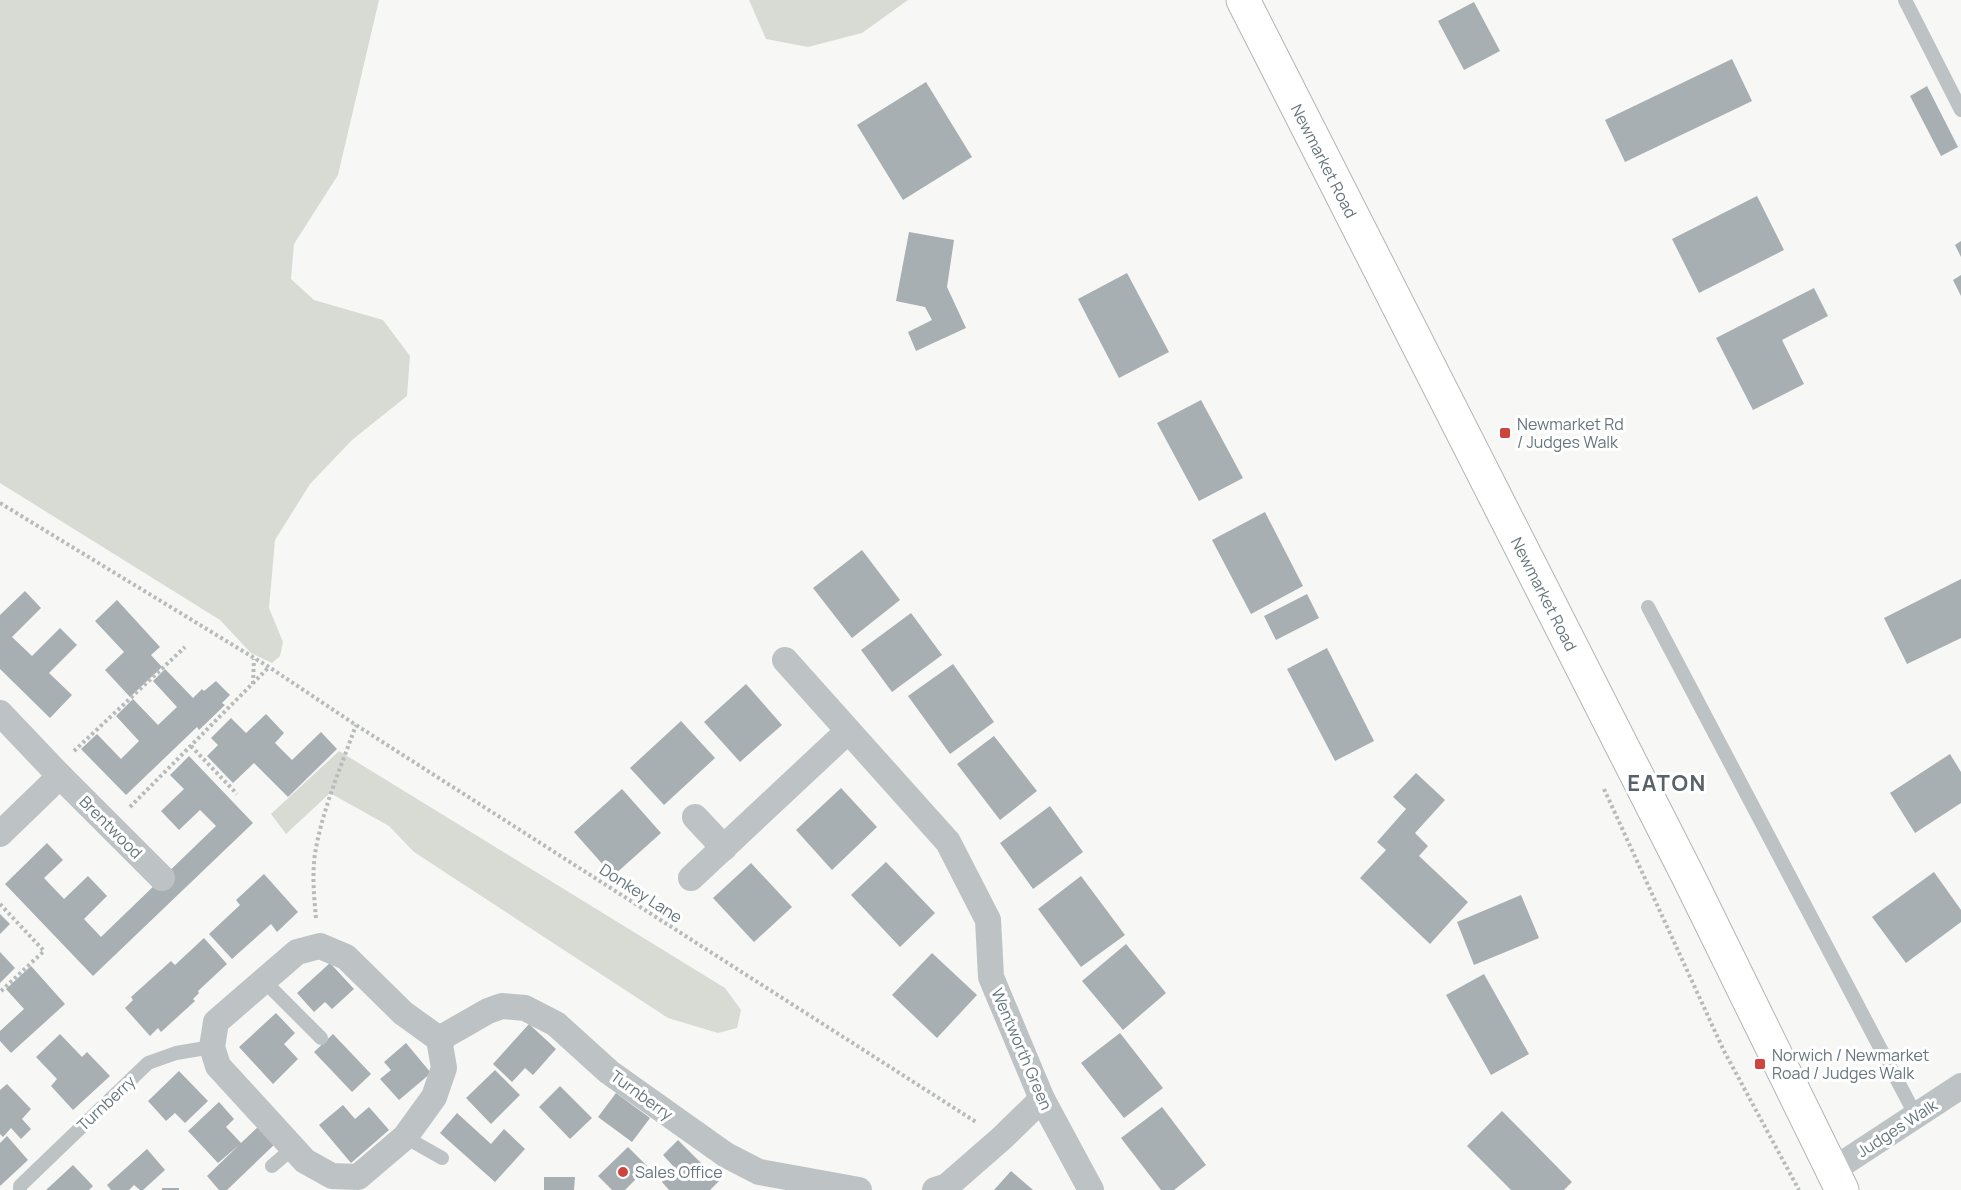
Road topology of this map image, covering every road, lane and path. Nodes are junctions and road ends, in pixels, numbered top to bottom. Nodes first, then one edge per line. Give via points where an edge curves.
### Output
1 (1243, 0) edge
2 (1905, 0) edge
3 (1961, 110) edge
4 (0, 502) edge
5 (1648, 607) dead end
6 (185, 648) dead end
7 (254, 659) junction
8 (785, 660) dead end
9 (269, 667) junction
10 (253, 684) junction
11 (0, 712) edge
12 (356, 725) junction
13 (848, 731) junction
14 (191, 746) junction
15 (57, 773) junction
16 (237, 794) dead end
17 (695, 817) dead end
18 (110, 826) junction
19 (0, 834) edge
20 (723, 848) junction
21 (162, 878) dead end
22 (691, 878) dead end
23 (0, 904) edge
24 (320, 946) junction
25 (263, 980) junction
26 (0, 992) edge
27 (321, 1038) dead end
28 (439, 1039) junction
29 (212, 1047) junction
30 (1961, 1086) edge
31 (1042, 1099) junction
32 (1916, 1116) junction
33 (405, 1137) junction
34 (1002, 1138) junction
35 (293, 1148) junction
36 (442, 1158) dead end
37 (272, 1166) dead end
38 (1838, 1180) edge
39 (20, 1190) edge
40 (859, 1190) edge
41 (935, 1190) edge
42 (1091, 1190) edge

1 - 38 highway, Newmarket Road
2 - 3 lane
4 - 7 path, Donkey Lane
5 - 32 lane
6 - 15 path
7 - 9 path, Donkey Lane
7 - 10 path
8 - 13 street, Wentworth Green
9 - 10 path
9 - 12 path, Donkey Lane
10 - 14 path
11 - 15 street, Brentwood
12 - 24 path via 328,802 315,854 313,892
12 - 34 path, Donkey Lane
13 - 20 street
13 - 31 street, Wentworth Green via 948,842 988,920 992,977
14 - 16 path
14 - 18 path
15 - 18 street, Brentwood
15 - 19 street
17 - 20 street
18 - 21 street, Brentwood
20 - 22 street
23 - 26 path via 44,951
24 - 25 street via 297,952
24 - 28 street via 346,957 403,1014
25 - 27 lane
25 - 29 street via 216,1022
28 - 33 street via 444,1068 434,1097
28 - 40 street, Turnberry via 488,1011 502,1006 525,1008 556,1024 609,1072 726,1155 759,1172
29 - 35 street via 218,1066
29 - 39 lane, Turnberry via 148,1063
30 - 32 street, Judges Walk
31 - 34 street
31 - 42 street, Wentworth Green
32 - 38 street, Judges Walk
33 - 35 street via 358,1177 332,1176 305,1161
33 - 36 lane
34 - 41 street via 947,1186
35 - 37 lane

